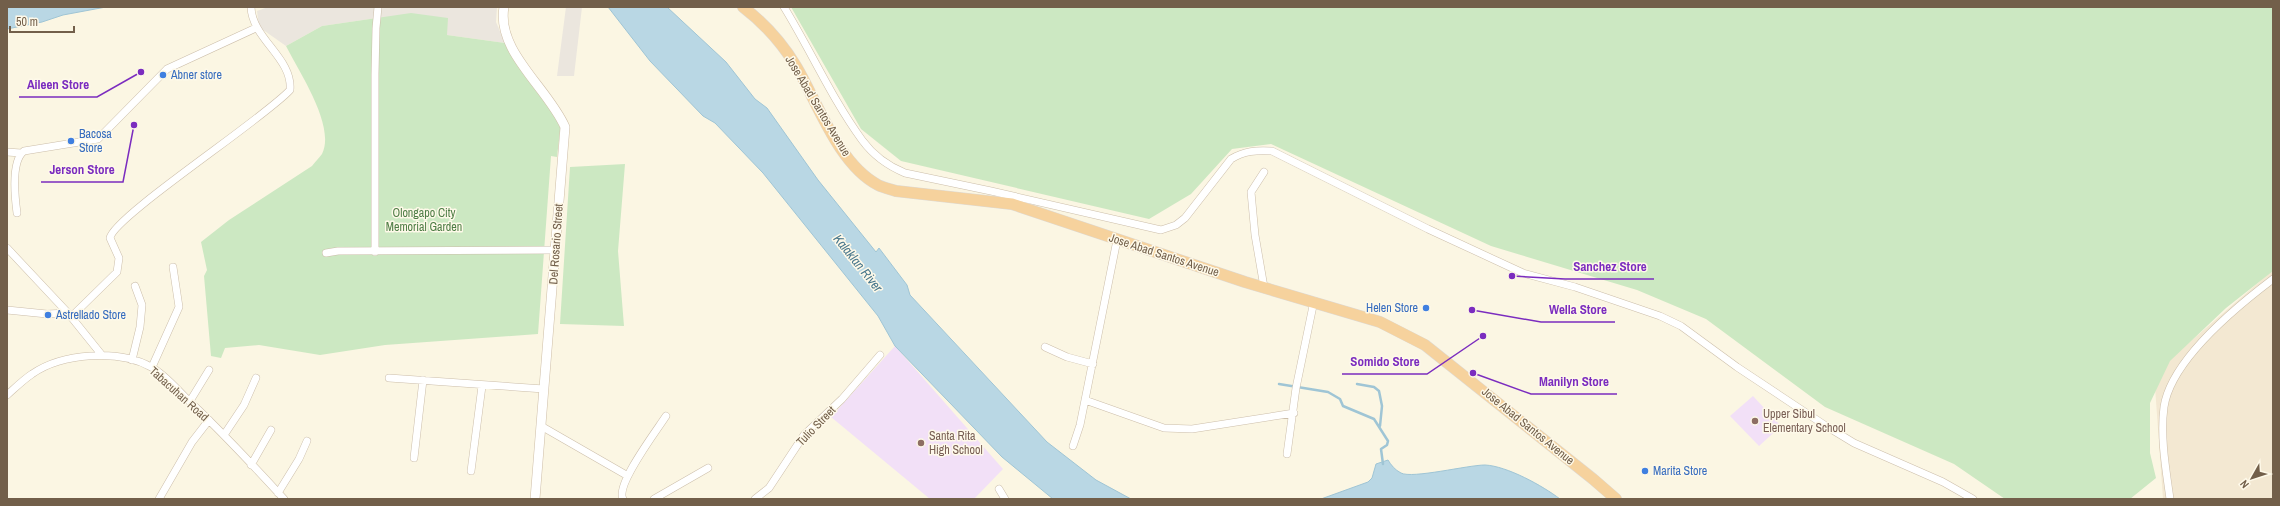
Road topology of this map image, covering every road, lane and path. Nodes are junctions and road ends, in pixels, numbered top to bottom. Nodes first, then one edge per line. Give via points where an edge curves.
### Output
1 (251, 7) edge
2 (378, 7) edge
3 (504, 7) edge
4 (743, 7) edge
5 (784, 7) edge
6 (256, 28) junction
7 (7, 152) edge
8 (21, 153) junction
9 (1264, 172) dead end
10 (17, 213) dead end
11 (1117, 240) junction
12 (7, 248) edge
13 (556, 250) junction
14 (375, 252) junction
15 (326, 253) dead end
16 (173, 267) dead end
17 (2273, 279) edge
18 (136, 286) dead end
19 (1264, 287) junction
20 (1314, 301) junction
21 (7, 310) edge
22 (69, 315) junction
23 (1045, 347) dead end
24 (101, 354) junction
25 (880, 355) dead end
26 (132, 360) junction
27 (1093, 364) junction
28 (152, 367) junction
29 (209, 370) dead end
30 (256, 378) dead end
31 (389, 378) dead end
32 (423, 380) junction
33 (482, 386) junction
34 (544, 389) junction
35 (7, 396) edge
36 (1085, 400) junction
37 (190, 401) junction
38 (1294, 413) junction
39 (666, 416) dead end
40 (209, 420) junction
41 (541, 426) junction
42 (271, 430) dead end
43 (224, 435) junction
44 (307, 441) dead end
45 (1073, 446) dead end
46 (1287, 454) dead end
47 (414, 458) dead end
48 (251, 465) junction
49 (708, 468) dead end
50 (471, 471) dead end
51 (628, 476) junction
52 (999, 489) dead end
53 (278, 493) junction
54 (159, 499) edge
55 (284, 499) edge
56 (535, 499) edge
57 (623, 499) edge
58 (654, 499) edge
59 (755, 499) edge
60 (1005, 499) edge
61 (1616, 499) edge
62 (1973, 499) edge
63 (2170, 499) edge

1 - 6 street
2 - 14 street via 375,74
3 - 13 main road, Del Rosario Street via 504,33 512,49 554,107 564,128
4 - 11 highway, Jose Abad Santos Avenue via 778,40 796,66 843,152 859,171 878,185 896,191 1012,204
5 - 62 street via 862,140 882,161 894,169 1161,230 1176,225 1185,218 1231,159 1254,150 1272,151 1523,273 1575,287 1660,316 1681,326 1737,367 1854,443 1943,482
6 - 8 street via 167,69 98,139 35,148
6 - 22 street via 286,69 291,82 290,90 152,197 114,230 110,238 119,258 118,272
7 - 8 street
8 - 10 street via 15,176
9 - 19 street via 1251,192 1255,236
11 - 19 highway, Jose Abad Santos Avenue
11 - 27 street
12 - 22 street
13 - 14 street
13 - 34 main road, Del Rosario Street
14 - 15 street
16 - 28 street via 179,307
17 - 63 street via 2204,339 2193,351 2167,394 2164,408
18 - 26 street via 142,305
19 - 20 highway, Jose Abad Santos Avenue
20 - 38 street via 1296,388
20 - 61 highway, Jose Abad Santos Avenue via 1380,322 1425,345
21 - 22 street
22 - 24 street
23 - 27 street via 1067,357
24 - 26 street, Tabacuhan Road
24 - 35 street, Tabacuhan Road via 48,365 32,373
25 - 59 street, Tulio Street via 842,399 804,435 769,488
26 - 28 street, Tabacuhan Road
27 - 36 street
28 - 37 street, Tabacuhan Road
29 - 37 street
30 - 43 street via 244,405
31 - 32 street
32 - 33 street
32 - 47 street
33 - 34 street
33 - 50 street
34 - 41 main road, Del Rosario Street
36 - 38 street via 1164,428 1192,429
36 - 45 street
37 - 40 street, Tabacuhan Road
38 - 46 street
39 - 51 street
40 - 43 street, Tabacuhan Road
40 - 54 street via 192,442
41 - 51 street
41 - 56 main road, Del Rosario Street
42 - 48 street
43 - 48 street, Tabacuhan Road
44 - 53 street
48 - 53 street, Tabacuhan Road
49 - 58 street
51 - 57 street via 622,488
52 - 60 street
53 - 55 street, Tabacuhan Road

